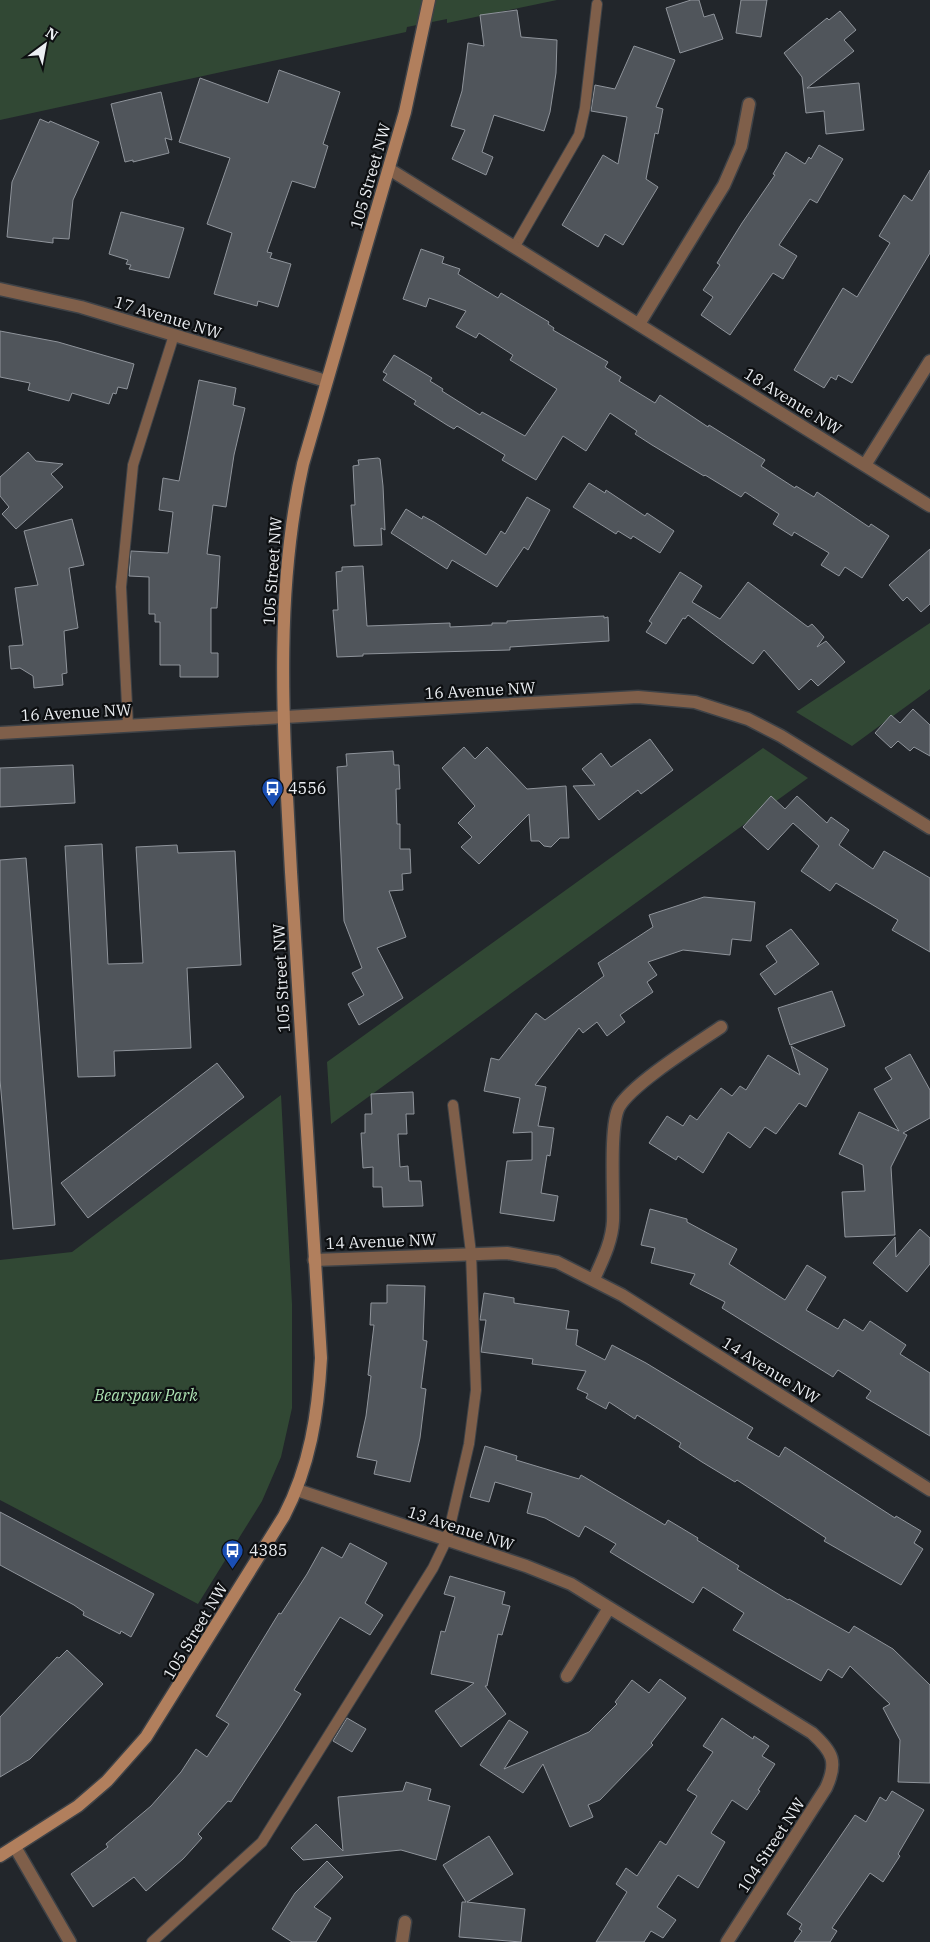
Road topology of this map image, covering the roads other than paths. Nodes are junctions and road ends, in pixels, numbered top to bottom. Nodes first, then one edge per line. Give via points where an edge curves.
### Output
1 (429, 0) edge
2 (597, 4) dead end
3 (749, 104) dead end
4 (389, 169) junction
5 (515, 246) junction
6 (0, 289) edge
7 (638, 324) junction
8 (174, 335) junction
9 (930, 361) edge
10 (326, 381) junction
11 (865, 465) junction
12 (930, 506) edge
13 (283, 717) junction
14 (128, 726) junction
15 (0, 733) edge
16 (930, 828) edge
17 (721, 1027) dead end
18 (454, 1105) dead end
19 (471, 1254) junction
20 (314, 1260) junction
21 (594, 1279) junction
22 (297, 1490) junction
23 (930, 1490) edge
24 (446, 1541) junction
25 (609, 1608) junction
26 (567, 1676) dead end
27 (833, 1761) joint
28 (15, 1848) junction
29 (0, 1856) edge
30 (406, 1922) dead end
31 (70, 1942) edge
32 (152, 1942) edge
33 (402, 1942) edge
34 (726, 1942) edge

1 - 4 street, 105 Street NW via 419,54
2 - 5 lane via 579,135
3 - 7 street via 741,146 724,185
4 - 5 street, 18 Avenue NW
4 - 10 street, 105 Street NW
5 - 7 street, 18 Avenue NW
6 - 8 street, 17 Avenue NW via 81,307
7 - 11 street, 18 Avenue NW
8 - 10 street, 17 Avenue NW
8 - 14 lane via 133,465 121,587
9 - 11 street
10 - 13 street, 105 Street NW via 292,512 284,619
11 - 12 street, 18 Avenue NW
13 - 14 street, 16 Avenue NW
13 - 16 street, 16 Avenue NW via 638,697 696,702 748,719 781,736
13 - 20 street, 105 Street NW
14 - 15 street, 16 Avenue NW
17 - 21 street via 641,1084 619,1108 614,1133 613,1223 605,1255
18 - 19 lane
19 - 20 street, 14 Avenue NW
19 - 21 street, 14 Avenue NW via 532,1256 557,1262
19 - 24 lane via 474,1415
20 - 22 street, 105 Street NW via 321,1358 319,1395 314,1432
21 - 23 street, 14 Avenue NW
22 - 24 street, 13 Avenue NW
22 - 28 street, 105 Street NW via 180,1686 146,1736 107,1781 78,1806
24 - 25 street, 13 Avenue NW via 554,1577
24 - 32 lane via 433,1568 262,1842
25 - 26 street
25 - 27 street, 13 Avenue NW via 812,1733 830,1752
27 - 34 street, 104 Street NW via 832,1776 819,1801
28 - 29 street, 105 Street NW
28 - 31 street
30 - 33 street

